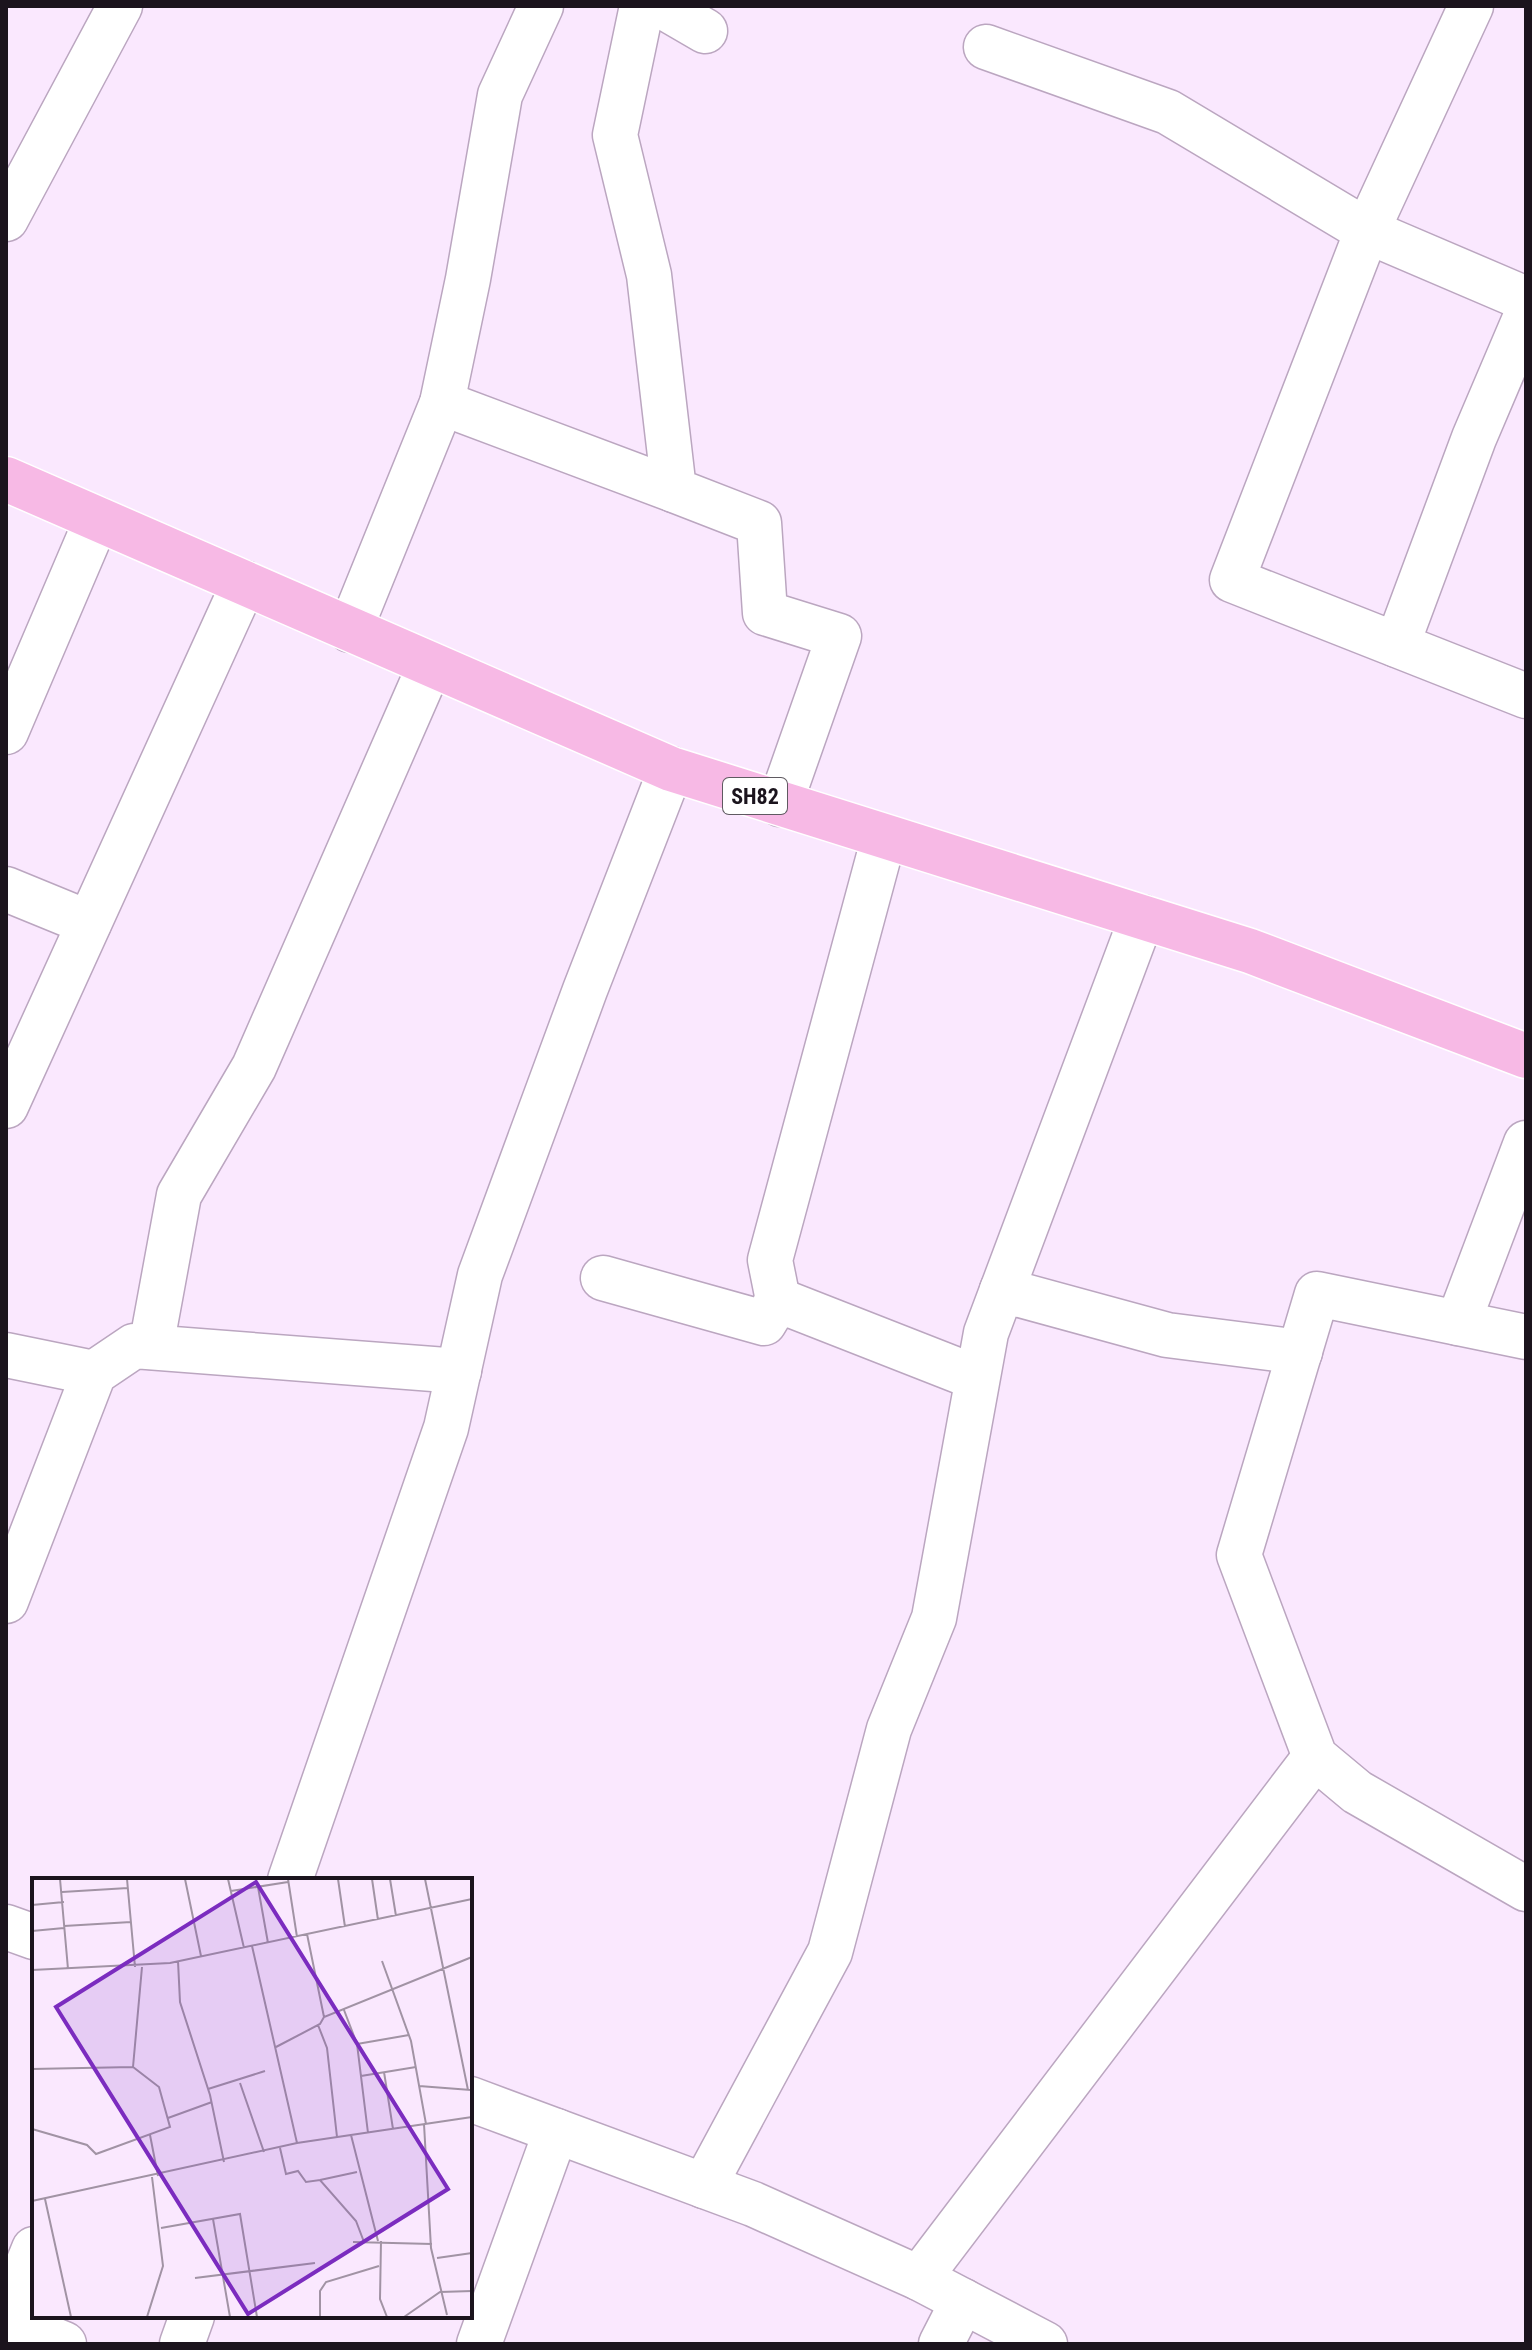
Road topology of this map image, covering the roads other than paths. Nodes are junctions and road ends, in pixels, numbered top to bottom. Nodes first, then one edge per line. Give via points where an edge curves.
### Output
1 (120, 6) edge
2 (541, 6) edge
3 (642, 6) edge
4 (662, 6) edge
5 (1471, 6) edge
6 (705, 31) dead end
7 (986, 47) dead end
8 (6, 219) edge
9 (1367, 231) junction
10 (1526, 299) edge
11 (1526, 316) edge
12 (442, 403) junction
13 (6, 479) edge
14 (674, 490) junction
15 (97, 519) junction
16 (244, 583) junction
17 (350, 630) junction
18 (1397, 645) junction
19 (430, 665) junction
20 (1526, 696) edge
21 (6, 732) edge
22 (671, 769) junction
23 (780, 804) junction
24 (884, 837) junction
25 (6, 889) edge
26 (1142, 917) junction
27 (89, 923) junction
28 (1526, 1056) edge
29 (6, 1106) edge
30 (1526, 1143) edge
31 (603, 1278) dead end
32 (1002, 1290) junction
33 (778, 1300) junction
34 (1458, 1323) junction
35 (1526, 1337) edge
36 (151, 1347) junction
37 (1300, 1352) junction
38 (6, 1355) edge
39 (459, 1371) junction
40 (94, 1373) junction
41 (977, 1378) junction
42 (6, 1601) edge
43 (1315, 1757) junction
44 (291, 1878) edge
45 (1526, 1889) edge
46 (6, 1927) edge
47 (32, 1936) edge
48 (472, 2100) edge
49 (556, 2131) junction
50 (704, 2186) junction
51 (32, 2254) edge
52 (919, 2278) junction
53 (963, 2301) junction
54 (191, 2318) edge
55 (6, 2319) edge
56 (64, 2344) edge
57 (182, 2344) edge
58 (479, 2344) edge
59 (941, 2344) edge
60 (1045, 2344) edge

1 - 8 street
2 - 12 street via 500,95
3 - 14 street via 615,135 649,275
4 - 6 street
5 - 9 street
7 - 9 street via 1168,112
9 - 10 street
9 - 18 street via 1232,580
11 - 18 street
12 - 14 street
12 - 17 street
13 - 15 main road, SH82
14 - 23 street via 759,523 765,613 839,636
15 - 16 main road, SH82
15 - 21 street
16 - 17 main road, SH82
16 - 27 street
17 - 19 main road, SH82
18 - 20 street
19 - 22 main road, SH82
19 - 36 street via 254,1067 179,1195
22 - 23 main road, SH82
22 - 39 street via 480,1275
23 - 24 main road, SH82
24 - 26 main road, SH82
24 - 33 street via 770,1260
25 - 27 street
26 - 28 main road, SH82 via 1250,951
26 - 32 street
27 - 29 street
30 - 34 street
31 - 33 street via 764,1323
32 - 37 street via 1167,1335
32 - 41 street
33 - 41 street
34 - 35 street
34 - 37 street via 1317,1294
36 - 39 street
36 - 40 street via 134,1346
37 - 43 street via 1239,1555
38 - 40 street
39 - 44 street via 446,1428
40 - 42 street
41 - 50 street via 934,1618 889,1729 830,1952
43 - 45 street via 1357,1792
43 - 52 street
46 - 47 street
48 - 49 street
49 - 50 street
49 - 58 street
50 - 52 street
51 - 55 street
52 - 53 street
53 - 59 street
53 - 60 street
54 - 57 street
55 - 56 street

